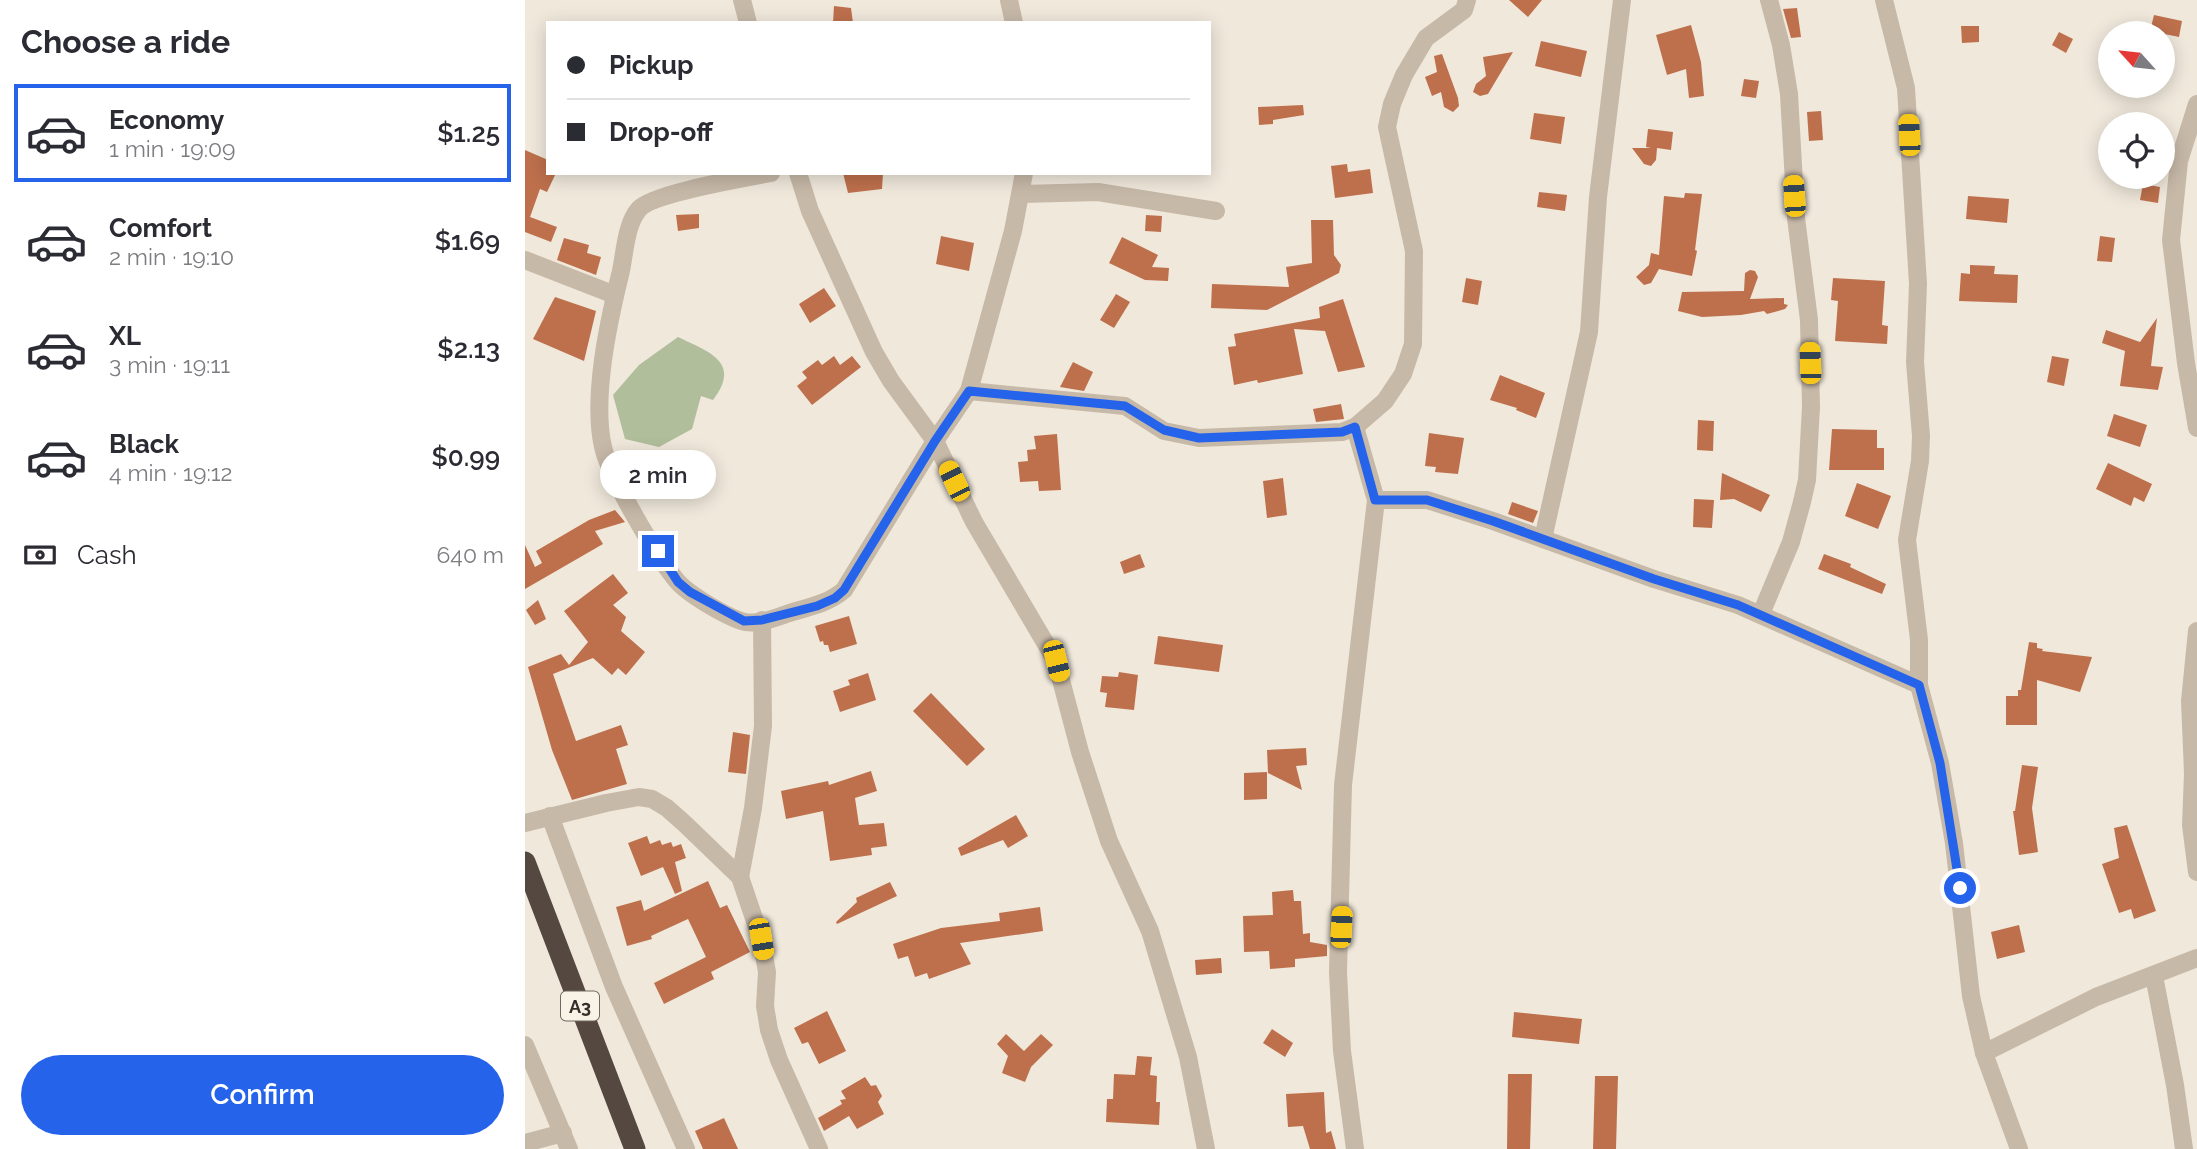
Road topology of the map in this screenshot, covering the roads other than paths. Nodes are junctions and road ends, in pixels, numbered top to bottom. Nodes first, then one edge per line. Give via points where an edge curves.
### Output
1 (742, 0) edge
2 (1009, 0) edge
3 (1467, 0) edge
4 (1622, 0) edge
5 (1769, 0) edge
6 (1884, 0) edge
7 (747, 21) edge
8 (1014, 21) edge
9 (2197, 104) edge
10 (762, 175) edge
11 (798, 175) edge
12 (1024, 175) edge
13 (1022, 194) junction
14 (1216, 211) dead end
15 (525, 260) edge
16 (615, 295) junction
17 (2192, 360) edge
18 (969, 391) junction
19 (1355, 427) junction
20 (2197, 428) edge
21 (935, 441) junction
22 (1375, 500) junction
23 (1543, 539) junction
24 (1761, 614) junction
25 (762, 620) junction
26 (2197, 631) edge
27 (1919, 685) junction
28 (550, 816) junction
29 (525, 823) edge
30 (525, 862) edge
31 (2197, 872) edge
32 (740, 877) junction
33 (2197, 958) edge
34 (2154, 976) junction
35 (525, 1045) edge
36 (1985, 1053) junction
37 (566, 1141) edge
38 (525, 1143) edge
39 (635, 1149) edge
40 (686, 1149) edge
41 (819, 1149) edge
42 (1206, 1149) edge
43 (1355, 1149) edge
44 (2019, 1149) edge
45 (2184, 1149) edge

1 - 7 street
2 - 8 street
3 - 19 street via 1464,10 1426,38 1392,104 1387,127 1414,251 1413,344 1403,374 1385,401
4 - 23 street via 1598,197 1589,332
5 - 24 street via 1789,93 1796,218 1809,320 1811,407 1802,502
6 - 27 street via 1906,88 1918,284 1915,362 1920,461 1907,540 1919,640
9 - 17 street via 2179,161 2171,240
10 - 16 street via 691,190 640,208 631,223
11 - 21 street via 874,352
12 - 13 street
13 - 14 street via 1098,192
13 - 18 street
15 - 16 street
16 - 25 street via 598,403 603,449 616,479 678,582 744,621
17 - 20 street
18 - 19 street via 1125,406 1164,430 1199,438 1342,432
18 - 21 street
19 - 22 street
21 - 25 street via 844,590 817,606
21 - 42 street via 974,522 1056,661 1109,841 1154,944 1188,1058
22 - 23 street via 1427,500
22 - 43 street via 1343,785 1338,972 1342,1051
23 - 24 street
24 - 27 street
25 - 32 street via 762,726
26 - 31 street via 2190,701 2191,825
27 - 36 street via 1945,790 1971,996
28 - 29 street
28 - 32 street via 639,797 652,799 677,816
28 - 40 street via 614,987
30 - 39 highway, A3
32 - 41 street via 761,939 769,1030
33 - 34 street
34 - 36 street via 2096,997
34 - 45 street
35 - 37 street
36 - 44 street
37 - 38 street

